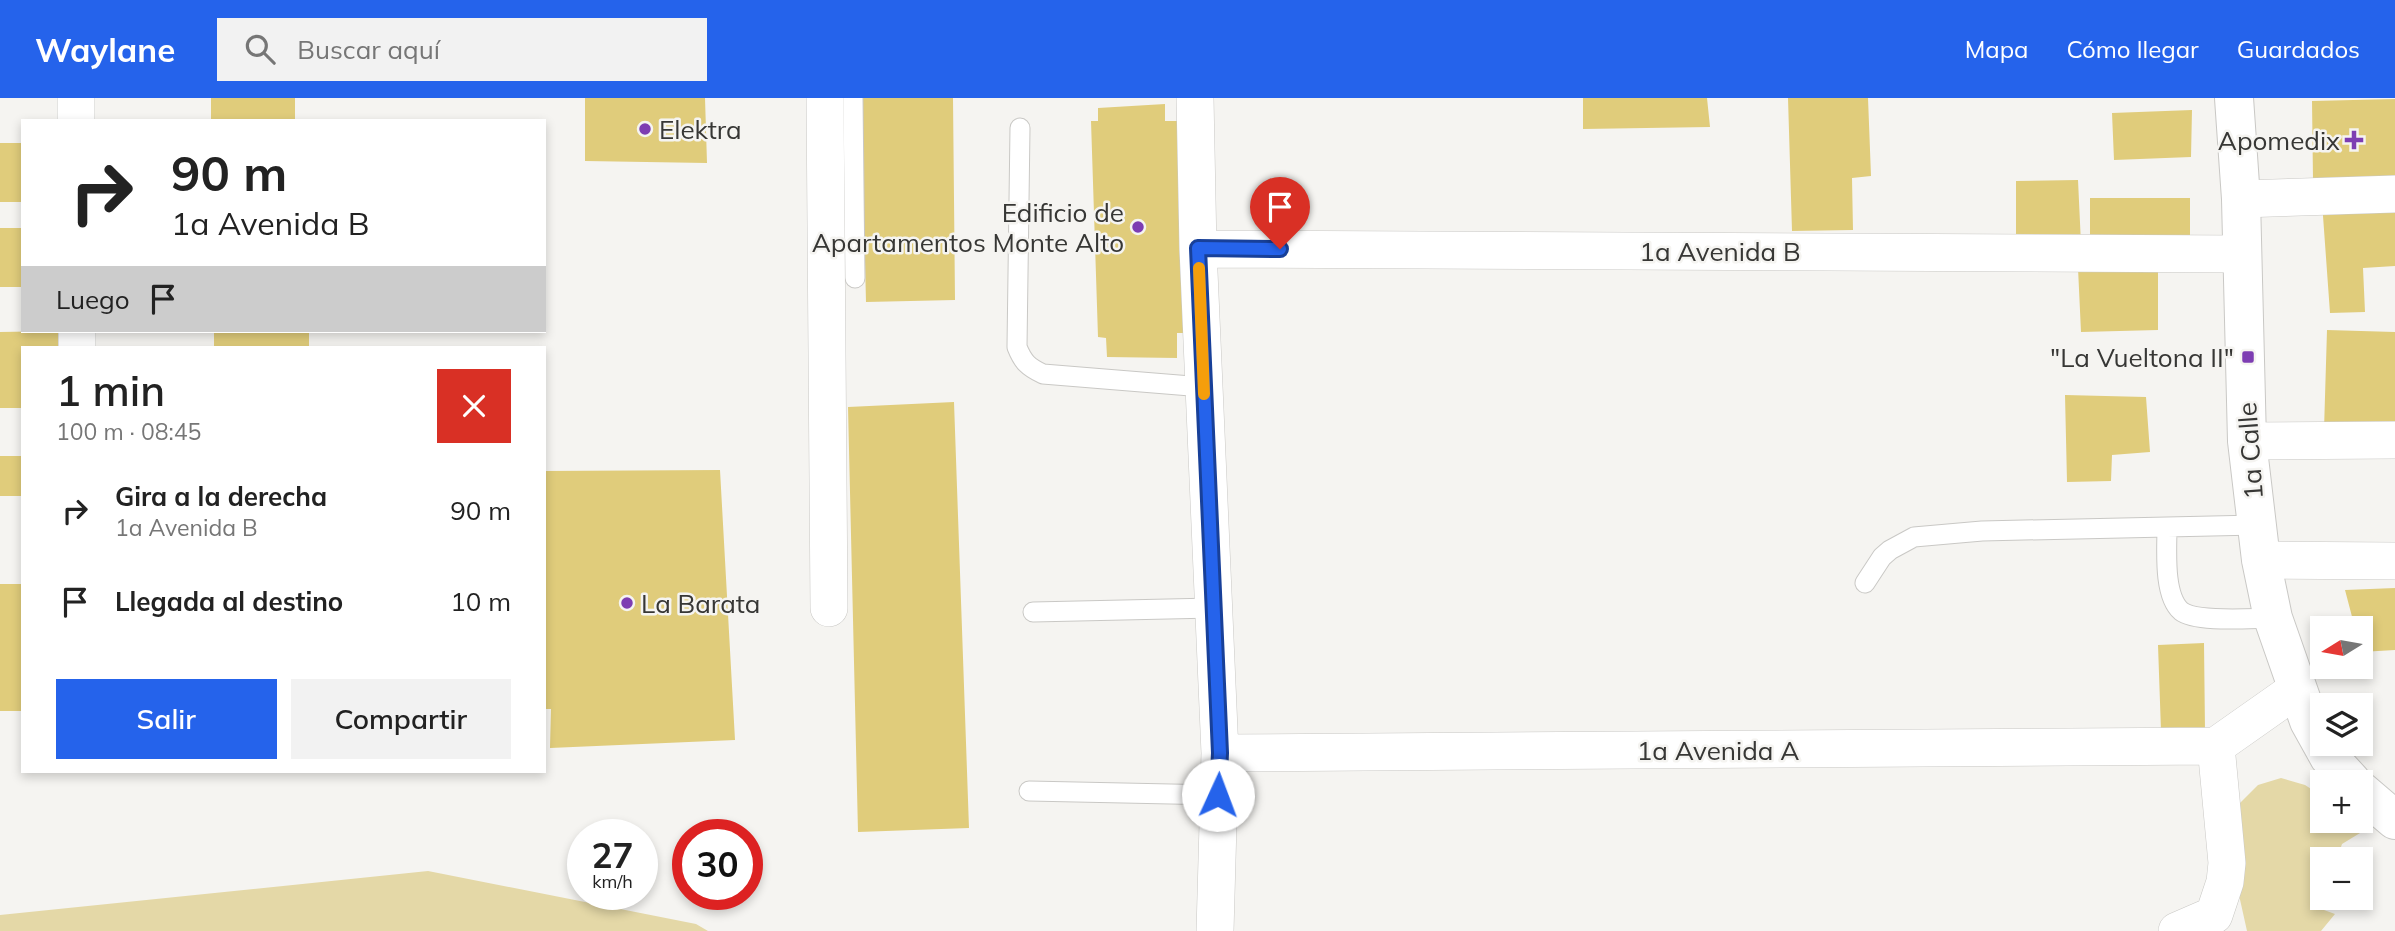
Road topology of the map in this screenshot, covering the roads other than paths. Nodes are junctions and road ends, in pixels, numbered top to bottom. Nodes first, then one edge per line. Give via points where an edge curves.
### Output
1 (76, 98) edge
2 (825, 98) edge
3 (853, 98) edge
4 (1195, 98) edge
5 (2234, 98) edge
6 (76, 119) edge
7 (1020, 128) dead end
8 (2395, 194) edge
9 (2241, 199) junction
10 (1198, 248) junction
11 (2242, 254) junction
12 (855, 278) dead end
13 (1203, 387) junction
14 (2395, 440) edge
15 (2247, 441) junction
16 (2167, 527) junction
17 (2259, 542) junction
18 (2395, 561) edge
19 (1865, 583) dead end
20 (829, 608) dead end
21 (1213, 608) junction
22 (1033, 612) dead end
23 (2273, 618) junction
24 (2297, 689) junction
25 (2216, 746) junction
26 (1220, 753) junction
27 (2341, 770) edge
28 (1029, 791) dead end
29 (1218, 795) junction
30 (2373, 801) edge
31 (2395, 820) edge
32 (1215, 931) edge
33 (2177, 931) edge

1 - 6 street
2 - 20 street
3 - 12 lane
4 - 10 street
5 - 9 main road, 1a Calle
7 - 13 lane via 1017,347 1022,360 1043,374
8 - 9 street
9 - 11 main road, 1a Calle
10 - 11 street, 1a Avenida B
10 - 13 street
11 - 15 main road, 1a Calle
13 - 21 street
14 - 15 street
15 - 17 main road, 1a Calle
16 - 17 lane
16 - 19 lane via 1914,537 1882,557
16 - 23 lane via 2170,590 2184,613
17 - 18 street
17 - 23 main road, 1a Calle
21 - 22 lane
21 - 26 street
23 - 24 main road, 1a Calle
24 - 25 street
24 - 27 main road, 1a Calle via 2329,757
25 - 26 street, 1a Avenida A
25 - 33 street via 2225,882 2214,915
26 - 29 street
28 - 29 lane
29 - 32 street
30 - 31 main road

